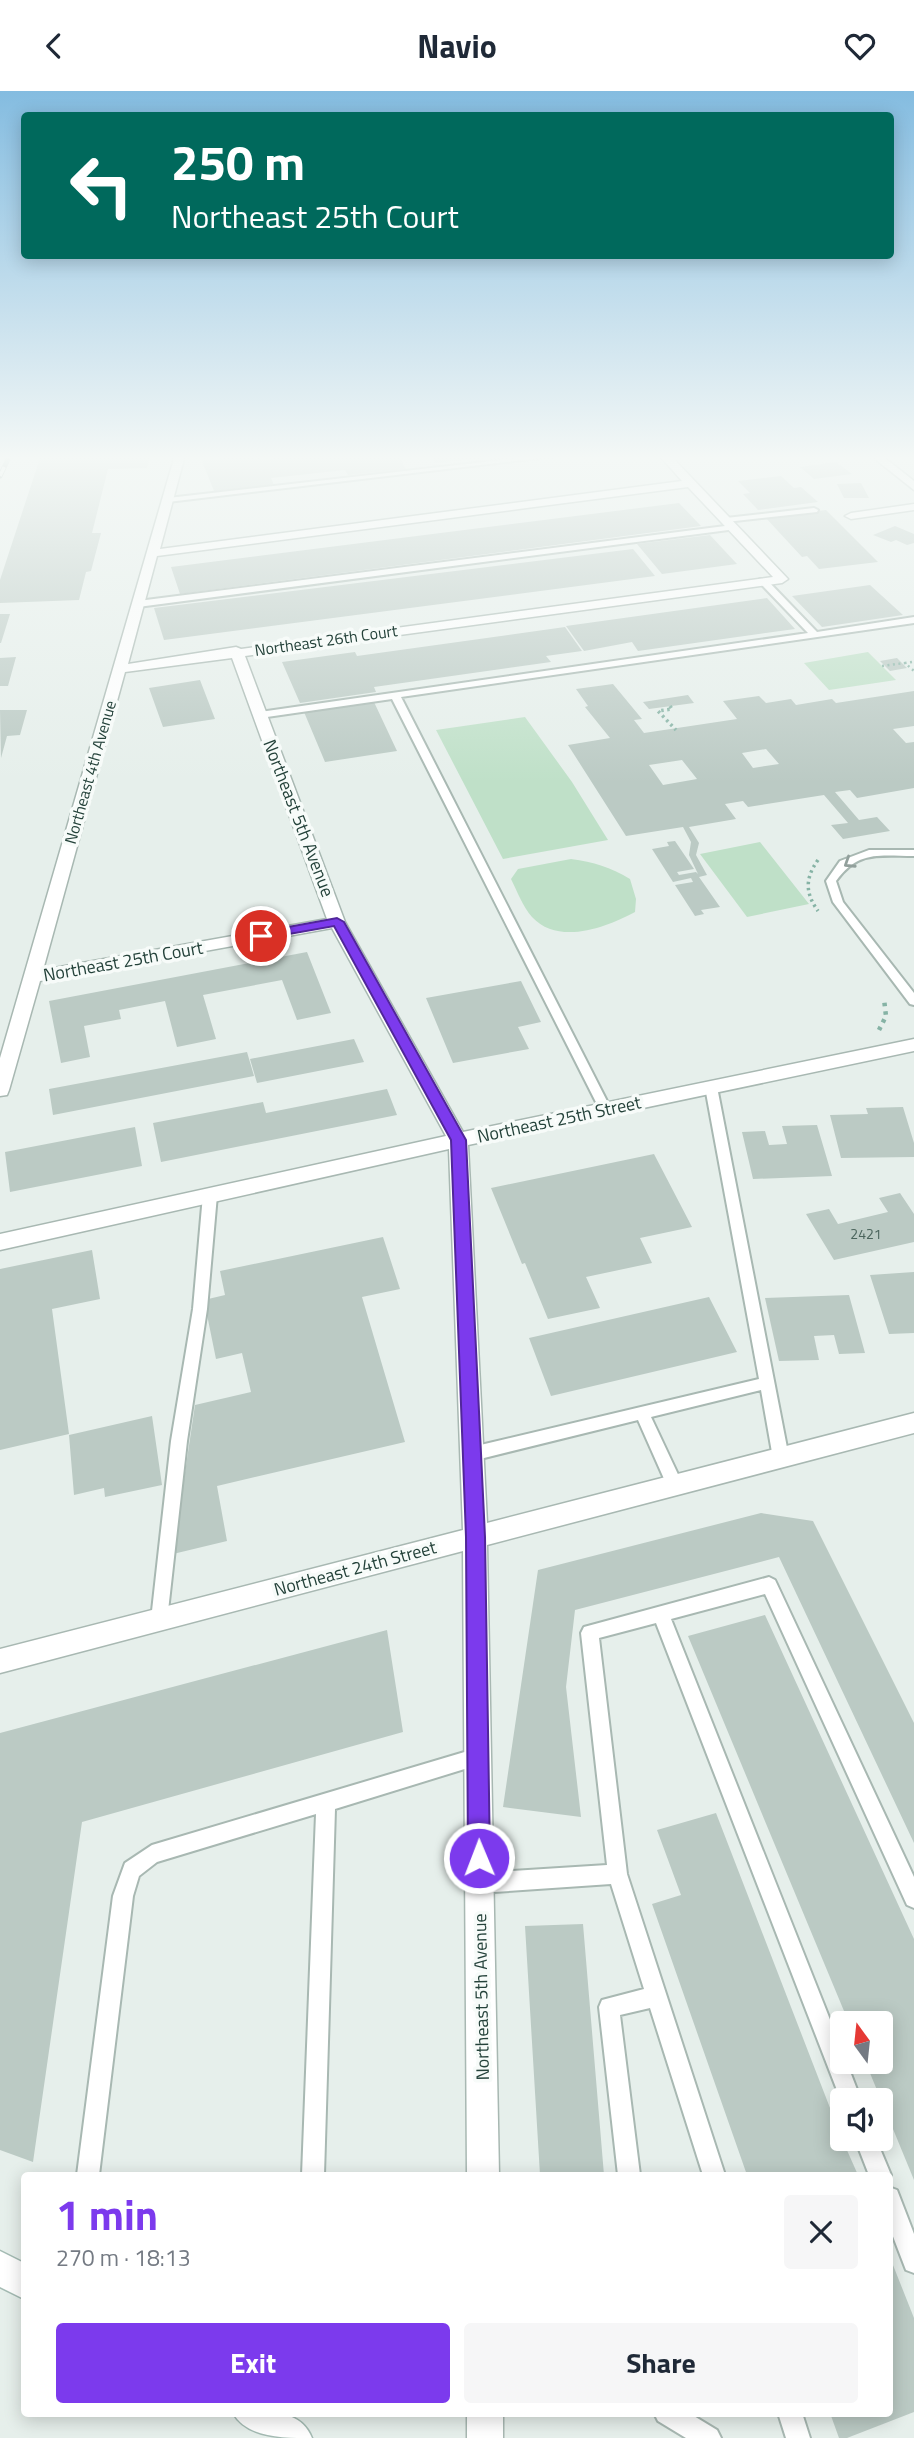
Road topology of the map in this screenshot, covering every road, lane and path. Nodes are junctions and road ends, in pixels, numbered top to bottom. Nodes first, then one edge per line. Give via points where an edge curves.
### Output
1 (150, 565) edge
2 (430, 565) edge
3 (768, 565) edge
4 (763, 581) junction
5 (138, 604) junction
6 (914, 620) edge
7 (814, 635) junction
8 (236, 652) junction
9 (912, 662) edge
10 (905, 663) junction
11 (882, 666) dead end
12 (120, 669) junction
13 (914, 671) edge
14 (395, 695) junction
15 (670, 706) dead end
16 (260, 715) junction
17 (676, 730) dead end
18 (914, 853) edge
19 (337, 922) junction
20 (32, 977) junction
21 (914, 1001) edge
22 (914, 1045) edge
23 (711, 1087) junction
24 (0, 1090) edge
25 (605, 1109) junction
26 (458, 1140) junction
27 (210, 1195) junction
28 (0, 1242) edge
29 (766, 1383) junction
30 (642, 1413) junction
31 (914, 1423) edge
32 (472, 1454) junction
33 (781, 1458) junction
34 (675, 1485) junction
35 (475, 1537) junction
36 (661, 1614) junction
37 (159, 1619) junction
38 (0, 1661) edge
39 (478, 1757) junction
40 (326, 1802) junction
41 (617, 1874) junction
42 (479, 1883) junction
43 (914, 1898) edge
44 (656, 1997) junction
45 (846, 2088) edge
46 (871, 2151) edge
47 (88, 2172) edge
48 (313, 2172) edge
49 (482, 2172) edge
50 (629, 2172) edge
51 (712, 2172) edge
52 (879, 2172) edge
53 (893, 2208) edge
54 (914, 2262) edge
55 (0, 2268) edge
56 (21, 2280) edge
57 (258, 2417) edge
58 (485, 2417) edge
59 (673, 2417) edge
60 (791, 2417) edge
61 (294, 2438) edge
62 (485, 2438) edge
63 (709, 2438) edge
64 (798, 2438) edge

1 - 5 street, Northeast 4th Avenue
2 - 5 lane
3 - 4 street, Northeast 26th Court via 782,579
4 - 7 lane
4 - 8 street, Northeast 26th Court
5 - 12 street, Northeast 4th Avenue
6 - 7 lane
7 - 14 lane
8 - 12 street, Northeast 26th Court
8 - 16 street, Northeast 5th Avenue
9 - 10 path
10 - 11 path
10 - 13 path
12 - 20 street, Northeast 4th Avenue
14 - 16 lane
14 - 25 lane
15 - 17 path via 672,709 658,711
16 - 19 street, Northeast 5th Avenue
18 -> 21 lane via 869,853 844,863 831,881 838,902
19 - 20 street, Northeast 25th Court
19 - 26 street, Northeast 5th Avenue
20 - 24 street, Northeast 4th Avenue
22 - 23 street, Northeast 25th Street
23 - 25 street, Northeast 25th Street
23 - 29 lane
25 - 26 street, Northeast 25th Street
26 - 27 street, Northeast 25th Street
26 - 32 street, Northeast 5th Avenue
27 - 28 street, Northeast 25th Street
27 - 37 lane via 200,1309 179,1441
29 - 30 lane
29 - 33 lane
30 - 32 lane
30 - 34 lane
31 - 33 street, Northeast 24th Street
32 - 35 street, Northeast 5th Avenue
33 - 34 street, Northeast 24th Street
34 - 35 street, Northeast 24th Street
35 - 37 street, Northeast 24th Street
35 - 39 street, Northeast 5th Avenue
36 - 41 lane via 590,1633
36 - 43 lane via 769,1585
36 - 45 lane
37 - 38 street, Northeast 24th Street
39 - 40 lane
39 - 42 street, Northeast 5th Avenue
40 - 47 lane via 152,1854 132,1870 123,1896
40 - 48 lane
41 - 42 lane
41 - 44 lane
42 - 49 street, Northeast 5th Avenue
44 - 50 lane via 609,2007
44 - 51 lane
46 - 52 lane
53 - 54 lane
55 - 56 street
57 - 61 street
58 - 62 street
59 - 63 lane
60 - 64 lane

